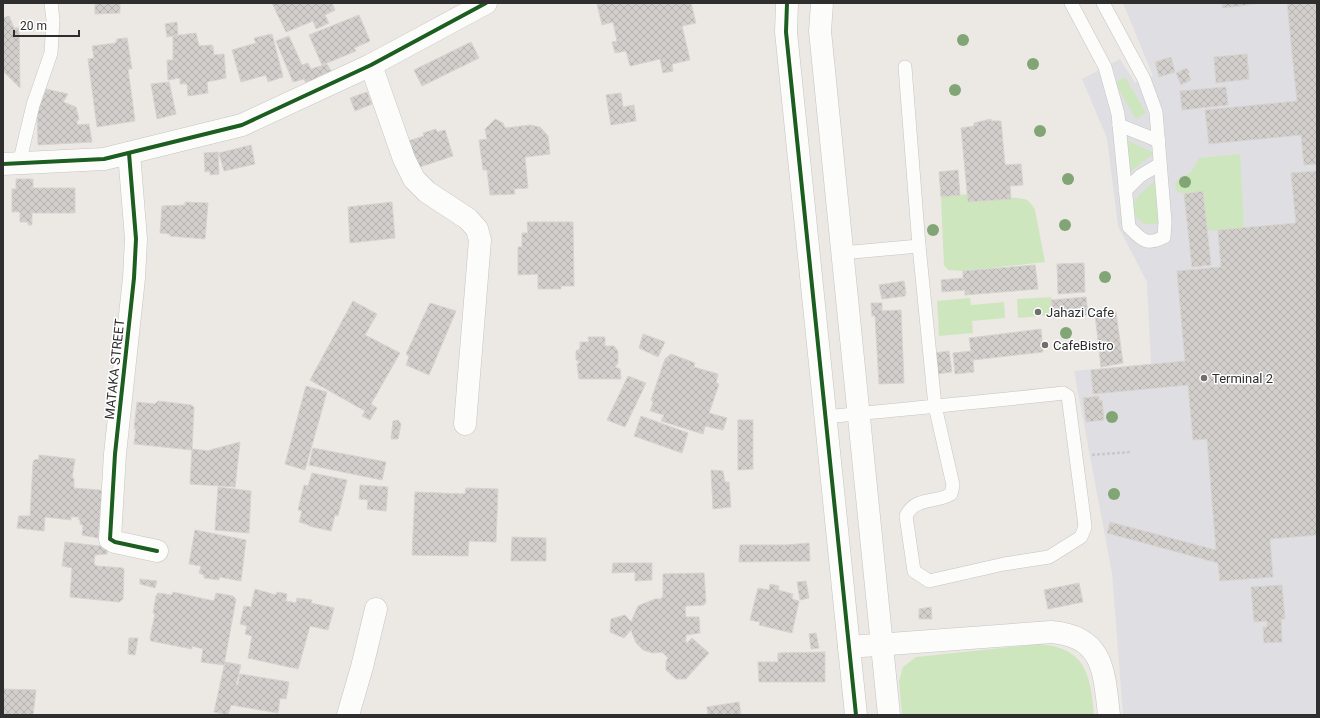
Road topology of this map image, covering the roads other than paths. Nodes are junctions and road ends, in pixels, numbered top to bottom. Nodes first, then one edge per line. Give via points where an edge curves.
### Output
1 (51, 3) edge
2 (486, 3) edge
3 (787, 3) edge
4 (822, 3) edge
5 (1071, 3) edge
6 (1103, 3) edge
7 (371, 65) junction
8 (905, 67) dead end
9 (1119, 125) junction
10 (1158, 141) junction
11 (129, 153) junction
12 (11, 164) edge
13 (1160, 164) junction
14 (1125, 191) junction
15 (919, 246) junction
16 (842, 253) junction
17 (935, 406) junction
18 (859, 414) junction
19 (825, 417) junction
20 (465, 424) dead end
21 (157, 551) dead end
22 (376, 610) dead end
23 (882, 645) junction
24 (849, 647) junction
25 (348, 715) edge
26 (856, 715) edge
27 (889, 715) edge
28 (1108, 715) edge

1 - 12 lane via 51,53
2 - 7 street
3 - 19 street via 786,32
4 - 16 street via 820,31
5 - 9 lane via 1105,67
6 - 10 lane via 1144,79 1156,112
7 - 11 street via 242,125
7 - 20 street via 404,159 414,179 428,192 468,218 477,228 480,240
8 - 15 lane
9 - 10 lane
9 - 14 lane
10 - 13 lane
11 - 12 street via 104,159
11 - 21 street, MATAKA STREET via 136,239 115,454 110,539
13 - 14 lane via 1140,176
13 - 14 lane via 1164,237 1153,242 1141,240 1129,227
15 - 16 lane
15 - 17 lane
16 - 18 street
17 - 17 lane via 953,485 951,494 944,498 918,503 910,508 906,516 914,571 929,581 1049,557 1081,537 1085,527 1068,396 1062,393
17 - 18 lane
18 - 19 lane
18 - 23 street
19 - 24 street
22 - 25 street
23 - 24 street
23 - 27 street
23 - 28 street via 1066,633 1081,639 1101,662 1105,676
24 - 26 street

